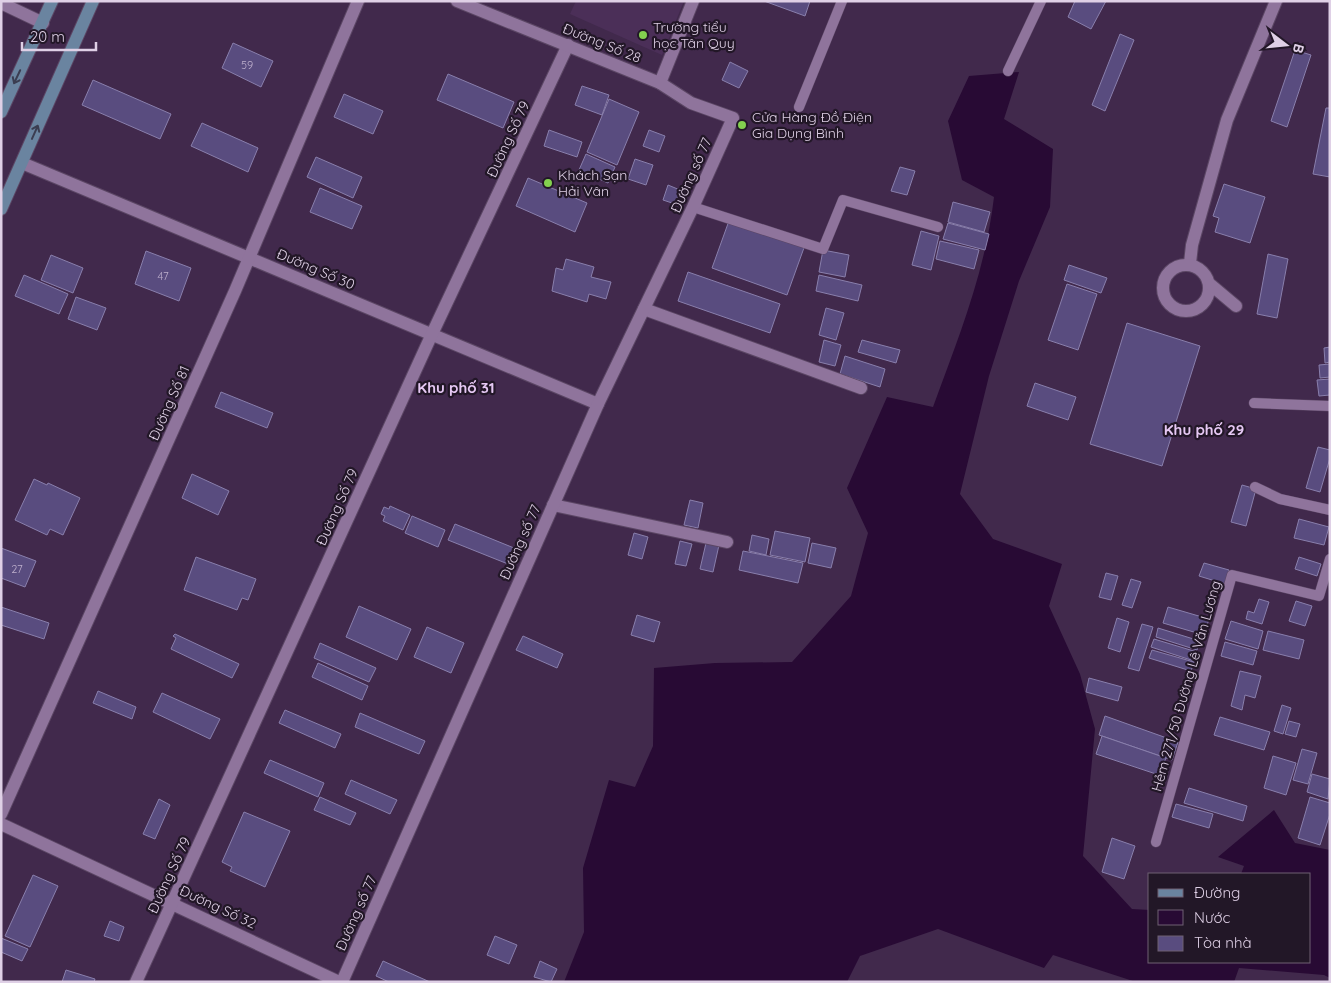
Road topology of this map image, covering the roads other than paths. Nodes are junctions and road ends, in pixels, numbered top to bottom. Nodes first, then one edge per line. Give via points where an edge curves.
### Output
1 (52, 1) edge
2 (93, 1) edge
3 (358, 1) edge
4 (456, 1) edge
5 (694, 1) edge
6 (842, 1) edge
7 (1041, 1) edge
8 (1276, 1) edge
9 (1, 3) edge
10 (43, 23) junction
11 (568, 46) junction
12 (1008, 71) dead end
13 (660, 84) junction
14 (799, 106) dead end
15 (1, 112) edge
16 (733, 118) joint
17 (22, 163) junction
18 (693, 207) junction
19 (1, 209) edge
20 (938, 227) dead end
21 (250, 258) junction
22 (1190, 263) junction
23 (1211, 285) junction
24 (1236, 306) dead end
25 (644, 309) junction
26 (432, 334) junction
27 (860, 388) dead end
28 (1254, 403) dead end
29 (598, 404) junction
30 (1330, 406) edge
31 (1254, 486) dead end
32 (553, 505) junction
33 (1330, 510) edge
34 (727, 542) dead end
35 (1330, 559) edge
36 (1, 814) edge
37 (1, 824) edge
38 (1156, 842) dead end
39 (173, 903) junction
40 (136, 982) edge
41 (341, 982) edge

1 - 10 main road
17 -> 2 main road
3 - 21 street, Đường Số 81
4 - 11 street, Đường Số 28
5 - 13 street
6 - 14 lane
7 - 12 lane
8 - 22 street via 1227,120 1192,245
9 - 10 street
10 -> 15 main road
11 - 13 street, Đường Số 28
11 - 26 street, Đường Số 79
13 - 16 street, Đường Số 28 via 691,103
16 - 18 street, Đường số 77
17 - 19 main road
17 - 21 street, Đường Số 30
18 - 20 lane via 823,249 843,200
18 - 25 street, Đường số 77
21 - 26 street, Đường Số 30
21 - 36 street, Đường Số 81
22 - 23 street via 1204,270
22 - 23 street via 1171,268 1162,286 1168,305 1187,312 1205,304
23 - 24 street
25 - 27 street
25 - 29 street, Đường số 77
26 - 29 street, Đường Số 30
26 - 39 street, Đường Số 79
28 - 30 lane
29 - 32 street, Đường số 77
31 - 33 lane via 1280,499
32 - 34 street
32 - 41 street, Đường số 77
35 - 38 lane, Hẻm 271/50 Đường Lê Văn Lương via 1319,596 1232,575
37 - 39 street, Đường Số 32
39 - 40 street, Đường Số 79
39 - 41 street, Đường Số 32

